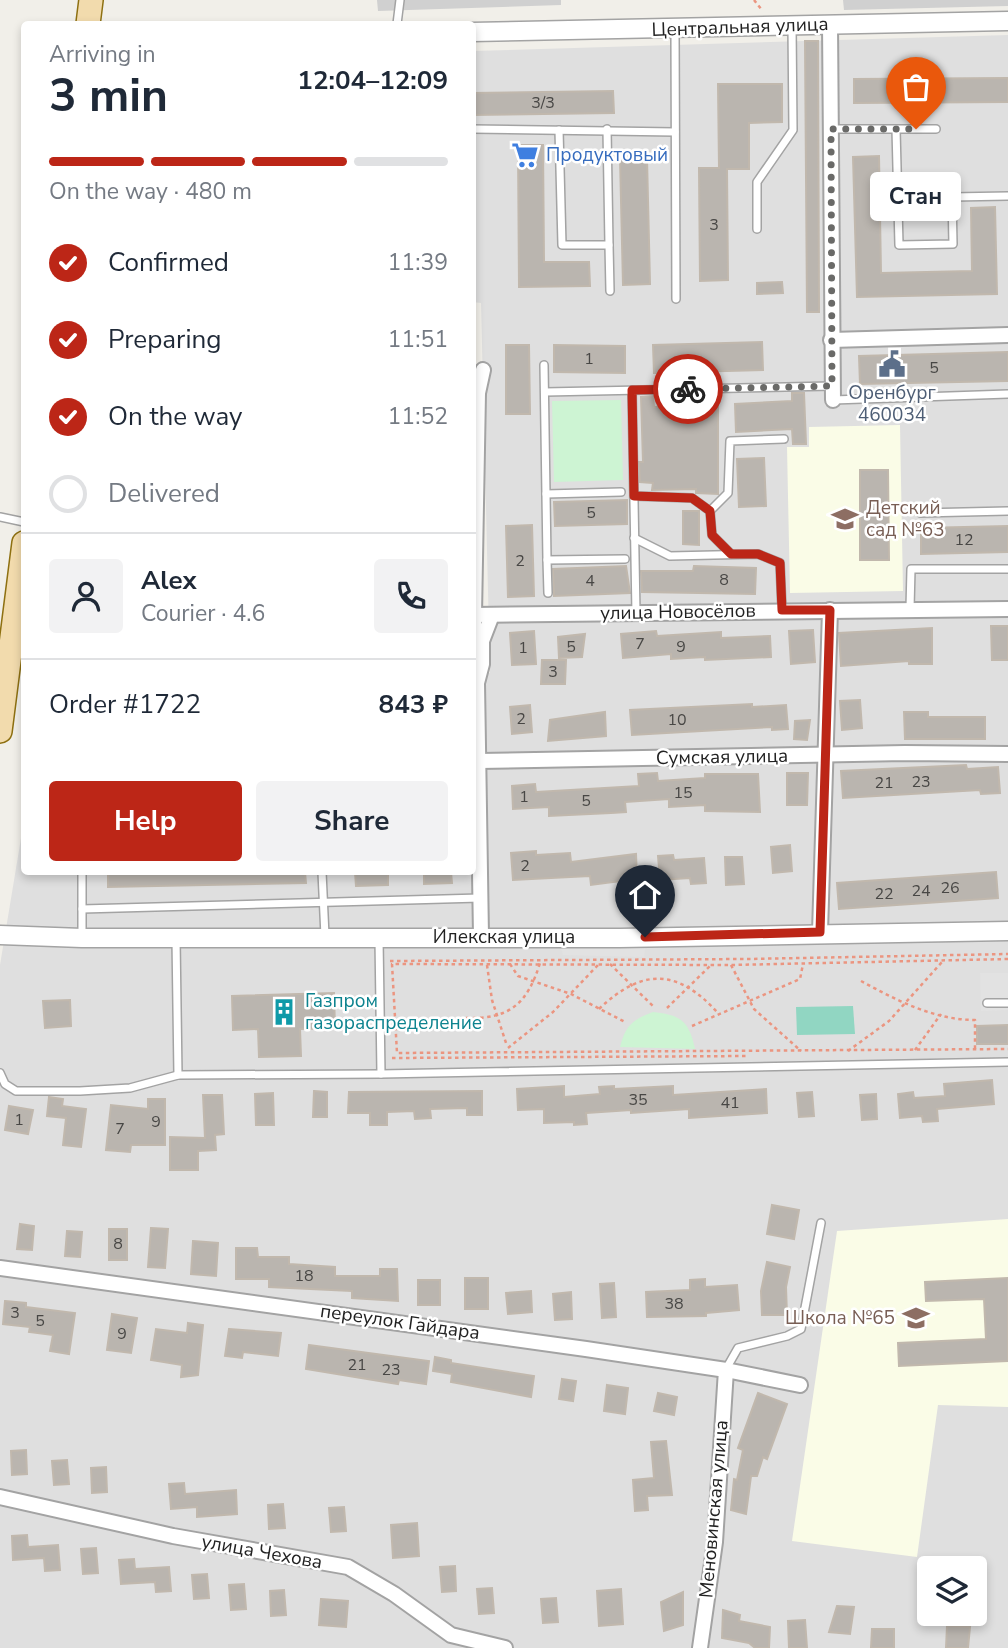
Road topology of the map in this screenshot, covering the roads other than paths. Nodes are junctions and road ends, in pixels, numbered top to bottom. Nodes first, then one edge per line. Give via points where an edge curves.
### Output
1 (91, 0) edge
2 (400, 0) edge
3 (88, 21) edge
4 (397, 21) edge
5 (1008, 21) edge
6 (830, 24) junction
7 (792, 25) junction
8 (675, 30) junction
9 (476, 32) edge
10 (476, 129) edge
11 (607, 129) junction
12 (831, 129) junction
13 (896, 129) junction
14 (936, 129) dead end
15 (559, 130) junction
16 (675, 132) junction
17 (1008, 196) edge
18 (757, 229) dead end
19 (609, 245) junction
20 (610, 290) dead end
21 (676, 299) dead end
22 (1008, 335) edge
23 (831, 340) junction
24 (544, 365) dead end
25 (483, 370) dead end
26 (632, 390) junction
27 (545, 392) junction
28 (832, 393) junction
29 (1008, 394) edge
30 (784, 439) dead end
31 (621, 492) dead end
32 (546, 494) junction
33 (634, 496) junction
34 (710, 511) junction
35 (1008, 511) edge
36 (919, 513) dead end
37 (0, 517) edge
38 (21, 521) edge
39 (634, 538) junction
40 (731, 554) junction
41 (625, 559) dead end
42 (547, 560) junction
43 (1008, 569) edge
44 (548, 593) dead end
45 (21, 596) edge
46 (910, 608) junction
47 (1008, 609) edge
48 (782, 610) junction
49 (830, 610) junction
50 (636, 613) junction
51 (492, 615) junction
52 (476, 628) edge
53 (19, 632) edge
54 (476, 680) edge
55 (476, 702) edge
56 (0, 731) edge
57 (1008, 754) edge
58 (823, 755) junction
59 (479, 761) junction
60 (476, 804) edge
61 (82, 875) edge
62 (322, 875) edge
63 (481, 898) junction
64 (323, 902) junction
65 (82, 909) junction
66 (1008, 931) edge
67 (820, 932) junction
68 (0, 935) edge
69 (481, 936) junction
70 (325, 937) junction
71 (379, 937) junction
72 (82, 938) junction
73 (176, 938) junction
74 (987, 1003) dead end
75 (1008, 1003) edge
76 (1008, 1062) edge
77 (0, 1073) edge
78 (381, 1074) junction
79 (178, 1075) junction
80 (821, 1223) dead end
81 (0, 1268) edge
82 (726, 1370) junction
83 (800, 1385) dead end
84 (0, 1497) edge
85 (478, 1646) edge
86 (505, 1648) edge
87 (700, 1648) edge

1 - 3 main road
2 - 4 lane
5 - 6 street, Центральная улица
6 - 7 street, Центральная улица
6 - 12 street
7 - 8 street, Центральная улица
7 - 18 lane via 793,131 757,182
8 - 9 street, Центральная улица
8 - 16 lane
10 - 15 lane
11 - 15 lane
11 - 16 lane
11 - 19 lane
12 - 13 lane
12 - 23 street
13 - 14 lane
13 - 17 lane via 899,245 953,244 952,197
15 - 19 lane via 562,245
16 - 21 lane
19 - 20 lane
22 - 23 street
23 - 28 street
24 - 27 lane
25 - 52 street via 478,393
26 - 27 lane
26 - 28 lane
26 - 33 lane
27 - 32 lane
28 - 29 lane
30 - 34 lane via 730,440 728,493
31 - 32 lane
32 - 42 lane
33 - 34 lane via 692,498
33 - 39 lane
34 - 40 lane via 712,535
35 - 36 lane
37 - 38 lane
39 - 40 lane via 670,556
39 - 50 lane
40 - 48 lane via 758,554 780,563
41 - 42 lane
42 - 44 lane
43 - 46 lane via 911,569
45 - 53 main road
46 - 47 street, улица Новосёлов
46 - 49 street, улица Новосёлов
48 - 49 street, улица Новосёлов
48 - 50 street, улица Новосёлов
49 - 58 street
50 - 51 street, улица Новосёлов
51 - 52 street, улица Новосёлов
51 - 52 street
52 - 54 street via 482,664
53 - 56 main road
55 - 59 street
57 - 58 street, Сумская улица
58 - 59 street, Сумская улица
58 - 67 street
59 - 60 street
60 - 63 street
61 - 65 lane
62 - 64 lane
63 - 64 lane
63 - 69 street
64 - 65 lane
64 - 70 lane
65 - 72 lane
66 - 67 street, Илекская улица
67 - 69 street, Илекская улица via 620,938
68 - 72 street, Илекская улица
69 - 71 street, Илекская улица
70 - 71 street, Илекская улица
70 - 73 street, Илекская улица
71 - 78 lane
72 - 73 street, Илекская улица
73 - 79 lane
74 - 75 lane
76 - 78 lane
77 - 79 lane via 5,1084 16,1091 130,1088
78 - 79 lane
80 - 82 lane via 801,1329 738,1348
81 - 82 street, переулок Гайдара
82 - 83 street, переулок Гайдара
82 - 87 street, Меновинская улица via 715,1542
84 - 85 street, улица Чехова via 173,1536 348,1567 452,1635
85 - 86 street, улица Чехова

